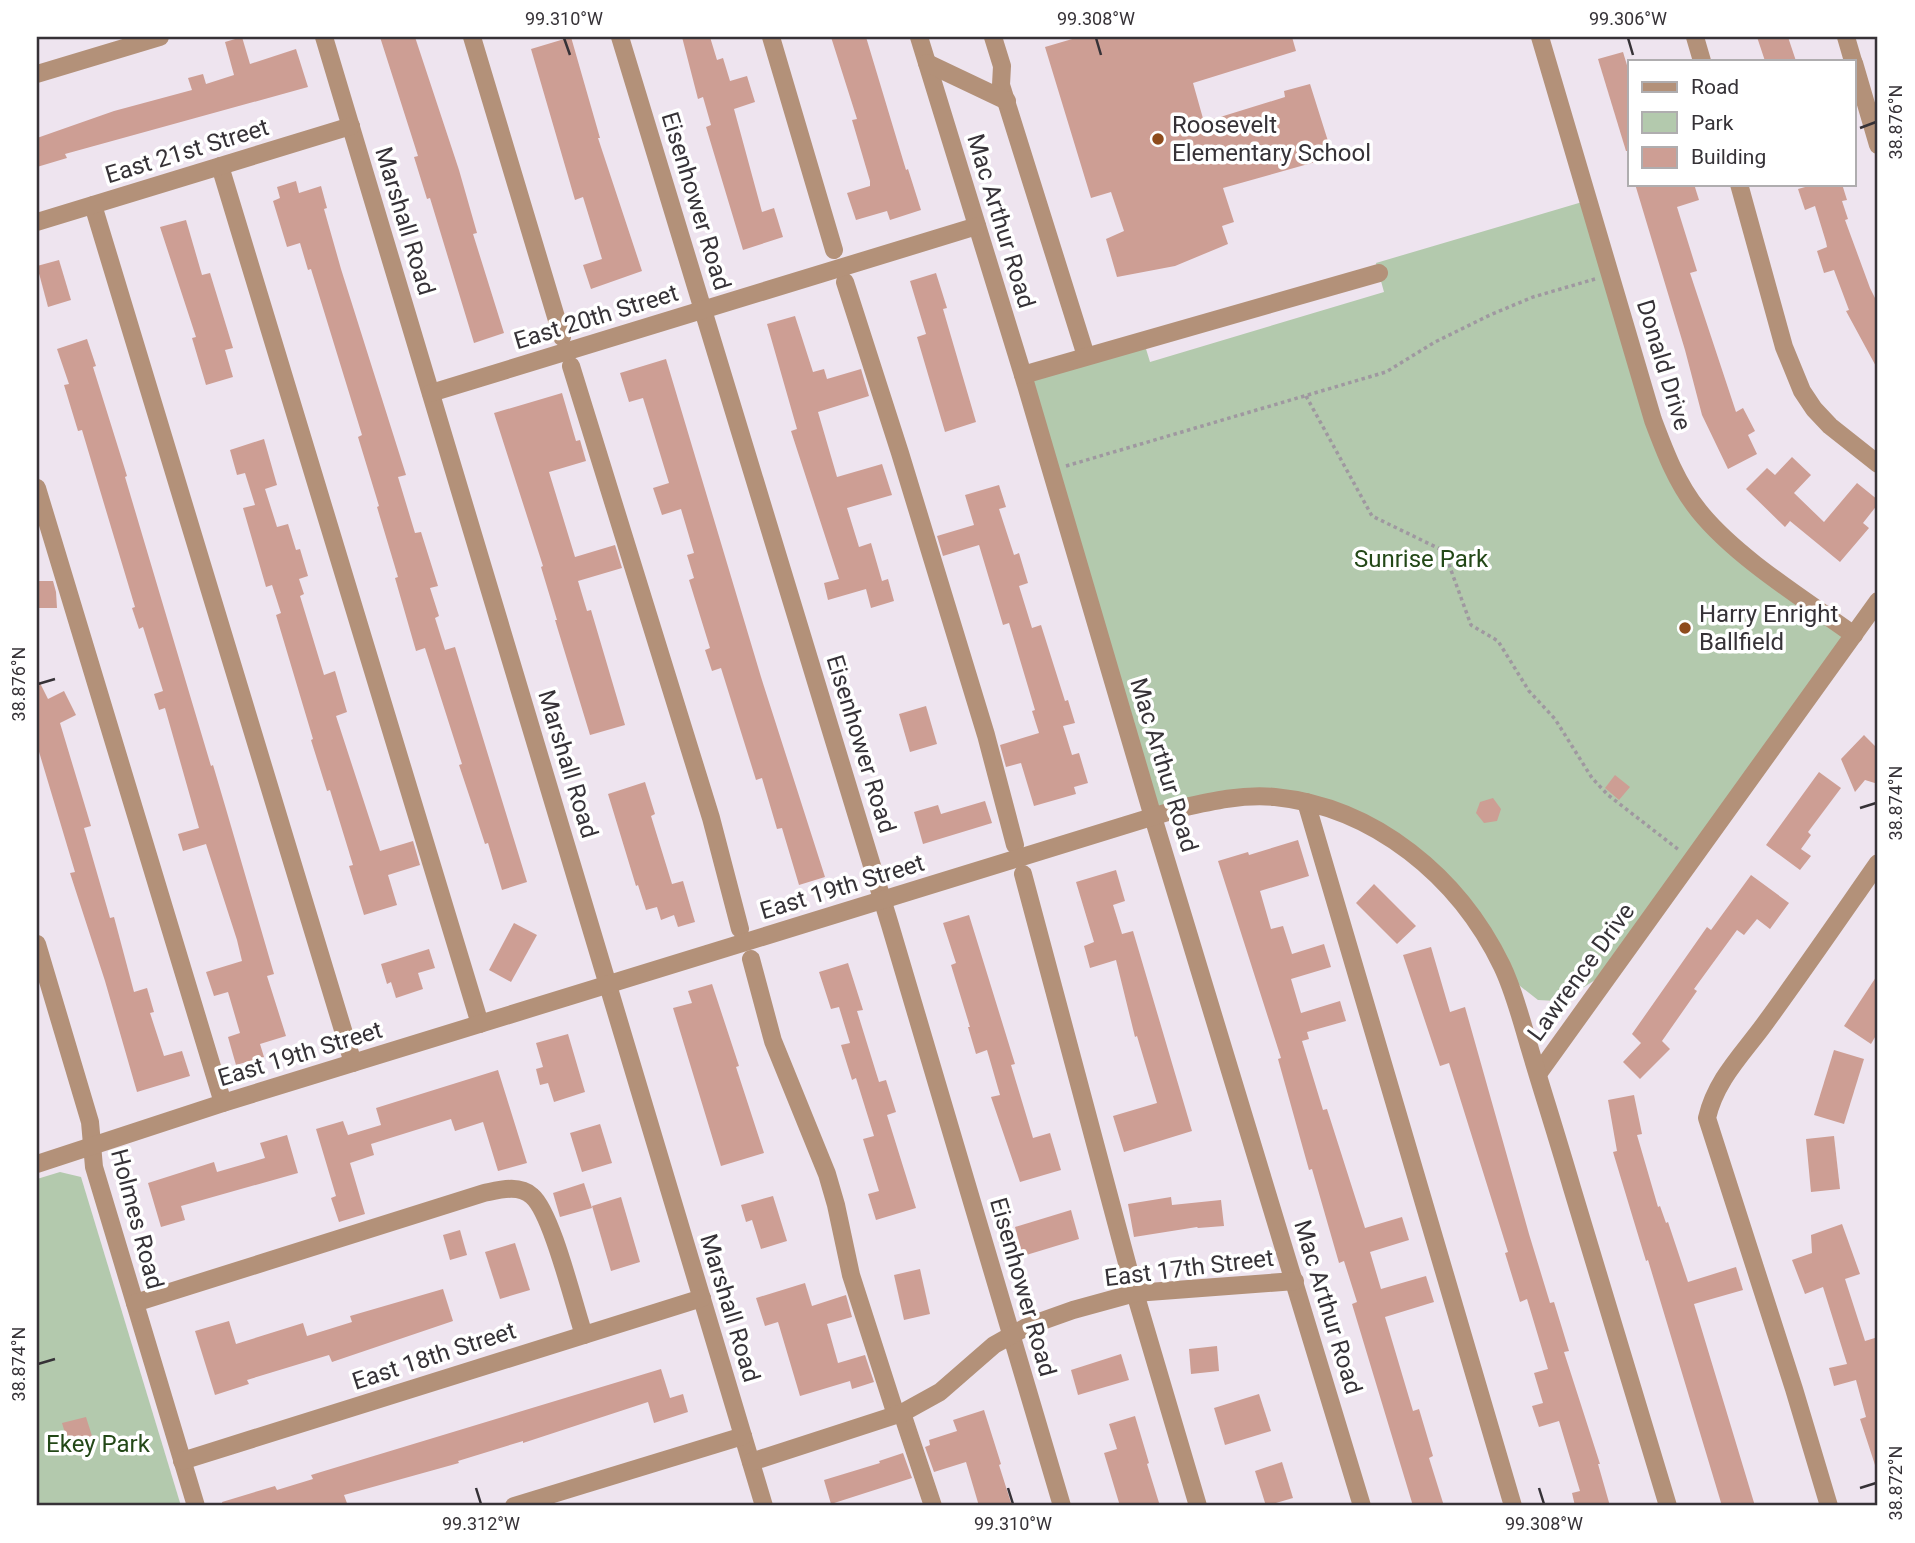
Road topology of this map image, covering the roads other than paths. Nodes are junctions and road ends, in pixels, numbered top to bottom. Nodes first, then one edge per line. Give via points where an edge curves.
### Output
1 (160, 37) edge
2 (324, 37) edge
3 (472, 37) edge
4 (620, 37) edge
5 (771, 37) edge
6 (919, 37) edge
7 (993, 37) edge
8 (1539, 37) edge
9 (1695, 37) edge
10 (1846, 37) edge
11 (1702, 60) edge
12 (1852, 60) edge
13 (927, 63) junction
14 (1856, 72) edge
15 (37, 74) edge
16 (1007, 102) junction
17 (351, 126) junction
18 (1878, 145) edge
19 (220, 166) junction
20 (1740, 186) edge
21 (93, 205) junction
22 (37, 222) edge
23 (977, 226) junction
24 (834, 250) dead end
25 (1378, 273) dead end
26 (845, 282) dead end
27 (704, 310) junction
28 (562, 337) dead end
29 (1086, 356) junction
30 (571, 366) dead end
31 (1023, 375) junction
32 (430, 393) junction
33 (1878, 464) edge
34 (37, 488) edge
35 (1878, 601) edge
36 (1854, 635) junction
37 (1306, 802) junction
38 (1153, 817) junction
39 (1015, 845) dead end
40 (1878, 863) edge
41 (1023, 874) dead end
42 (883, 900) junction
43 (740, 929) dead end
44 (37, 944) edge
45 (751, 959) dead end
46 (608, 985) junction
47 (480, 1024) junction
48 (353, 1063) junction
49 (1538, 1074) junction
50 (223, 1103) junction
51 (92, 1146) junction
52 (37, 1164) edge
53 (1294, 1281) junction
54 (1135, 1293) junction
55 (702, 1298) junction
56 (135, 1303) junction
57 (1012, 1334) junction
58 (583, 1335) junction
59 (899, 1414) junction
60 (743, 1436) junction
61 (182, 1461) junction
62 (751, 1462) junction
63 (196, 1506) edge
64 (514, 1506) edge
65 (764, 1506) edge
66 (933, 1506) edge
67 (1062, 1506) edge
68 (1198, 1506) edge
69 (1362, 1506) edge
70 (1513, 1506) edge
71 (1668, 1506) edge
72 (1829, 1506) edge

1 - 15 street
2 - 17 street, Marshall Road
3 - 28 street
4 - 27 street, Eisenhower Road
5 - 24 street
6 - 13 street, Mac Arthur Road
7 - 16 street
8 - 36 street, Donald Drive via 1666,455 1699,511 1738,549
9 - 11 street
10 - 12 street
13 - 16 street
13 - 23 street, Mac Arthur Road
14 - 18 street
16 - 29 street
17 - 19 street, East 21st Street
17 - 32 street, Marshall Road
19 - 21 street, East 21st Street
19 - 47 street
20 - 33 street via 1784,346 1802,391 1830,426
21 - 22 street, East 21st Street
21 - 48 street
23 - 27 street, East 20th Street
23 - 31 street, Mac Arthur Road
25 - 29 street
26 - 39 street via 986,735
27 - 32 street, East 20th Street
27 - 42 street, Eisenhower Road
29 - 31 street
30 - 43 street
31 - 38 street, Mac Arthur Road
32 - 46 street, Marshall Road
34 - 50 street
35 - 36 street, Lawrence Drive
36 - 49 street, Lawrence Drive
37 - 38 street, East 19th Street via 1246,797
37 - 49 street, East 19th Street via 1370,825 1438,875 1465,907 1503,968
37 - 70 street
38 - 42 street, East 19th Street
38 - 53 street, Mac Arthur Road
40 - 72 street via 1723,1076 1707,1118
41 - 54 street
42 - 46 street, East 19th Street
42 - 57 street, Eisenhower Road
44 - 51 street, Holmes Road
45 - 59 street via 774,1041 827,1174 851,1275
46 - 47 street, East 19th Street
46 - 55 street, Marshall Road
47 - 48 street, East 19th Street
48 - 50 street, East 19th Street
49 - 71 street, Lawrence Drive
50 - 51 street, East 19th Street
51 - 52 street, East 19th Street
51 - 56 street, Holmes Road via 94,1167
53 - 54 street, East 17th Street
53 - 69 street, Mac Arthur Road
54 - 57 street, East 17th Street
54 - 68 street
55 - 58 street, East 18th Street
55 - 60 street, Marshall Road
56 - 58 street via 484,1193 512,1189 531,1195 547,1219
56 - 61 street, Holmes Road
57 - 59 street, East 17th Street via 940,1392
57 - 67 street, Eisenhower Road
58 - 61 street, East 18th Street
59 - 62 street, East 17th Street
59 - 66 street
60 - 62 street, Marshall Road
60 - 64 street
61 - 63 street, Holmes Road
62 - 65 street, Marshall Road

